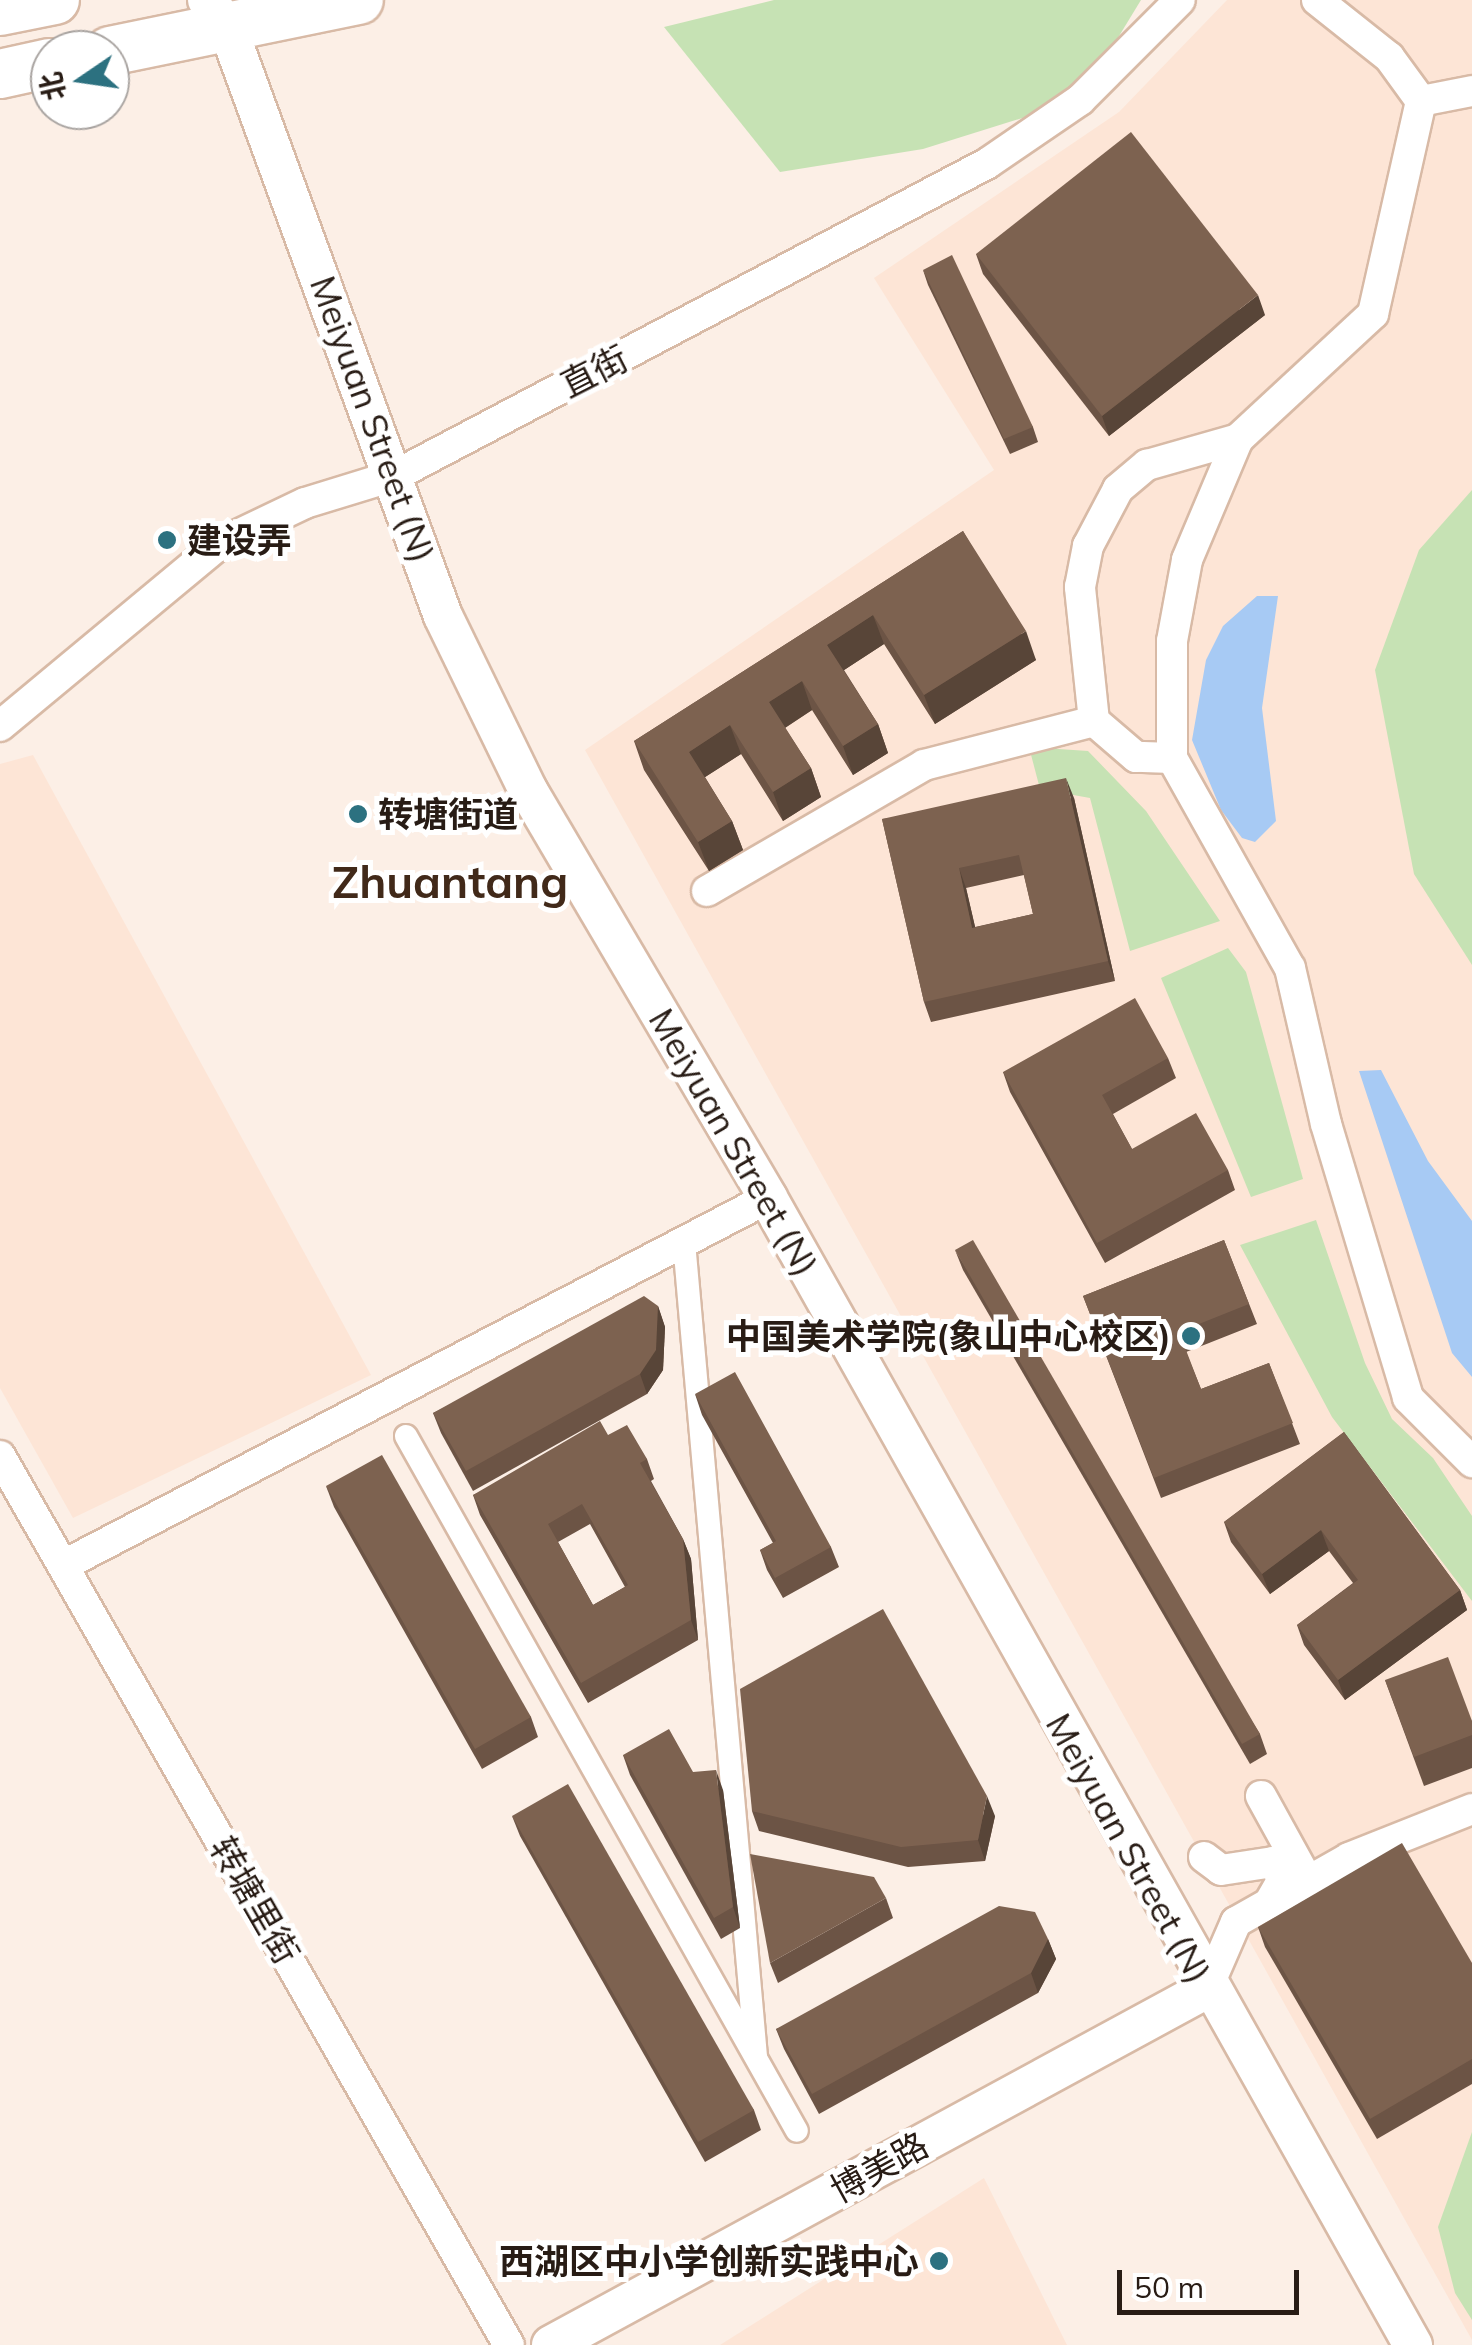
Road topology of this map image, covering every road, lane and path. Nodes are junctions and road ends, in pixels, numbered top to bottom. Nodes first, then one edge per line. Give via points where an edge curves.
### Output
1 (55, 0) edge
2 (358, 0) edge
3 (1180, 0) edge
4 (1317, 0) edge
5 (0, 11) edge
6 (217, 13) edge
7 (130, 44) edge
8 (30, 68) edge
9 (0, 74) edge
10 (1472, 91) edge
11 (1421, 100) junction
12 (1238, 440) junction
13 (396, 475) junction
14 (1094, 721) junction
15 (0, 726) edge
16 (1172, 758) junction
17 (707, 891) dead end
18 (768, 1198) junction
19 (684, 1242) junction
20 (406, 1436) dead end
21 (0, 1456) edge
22 (1472, 1462) edge
23 (64, 1565) junction
24 (1261, 1796) dead end
25 (1472, 1809) edge
26 (1204, 1857) dead end
27 (1308, 1881) junction
28 (1269, 1903) junction
29 (1207, 1989) junction
30 (756, 2056) junction
31 (797, 2131) dead end
32 (509, 2345) edge
33 (552, 2345) edge
34 (1413, 2345) edge

1 - 5 main road
2 - 6 main road
3 - 13 street, 直街 via 1080,100 988,163
4 - 11 street via 1389,58
6 - 7 main road
6 - 13 street, Meiyuan Street (N)
8 - 9 main road
10 - 11 street
11 - 12 street via 1373,314
12 - 14 street via 1147,465 1118,489 1088,546 1080,587
12 - 16 street via 1187,560 1179,596
13 - 15 street, 直街 via 306,503 219,544
13 - 18 street, Meiyuan Street (N) via 443,616 529,792
14 - 16 street via 1136,756
14 - 17 street via 924,764
16 - 22 street via 1290,968 1326,1124 1408,1398
18 - 19 street
18 - 29 street, Meiyuan Street (N)
19 - 23 street
19 - 30 street
20 - 30 street
21 - 23 street, 转塘里街
23 - 32 street, 转塘里街
24 - 27 street
25 - 27 street
26 - 28 street via 1221,1870 1243,1872 1273,1862 1283,1879
27 - 28 street
28 - 29 street via 1236,1922
29 - 33 street, 博美路
29 - 34 street, Meiyuan Street (N)
30 - 31 street

